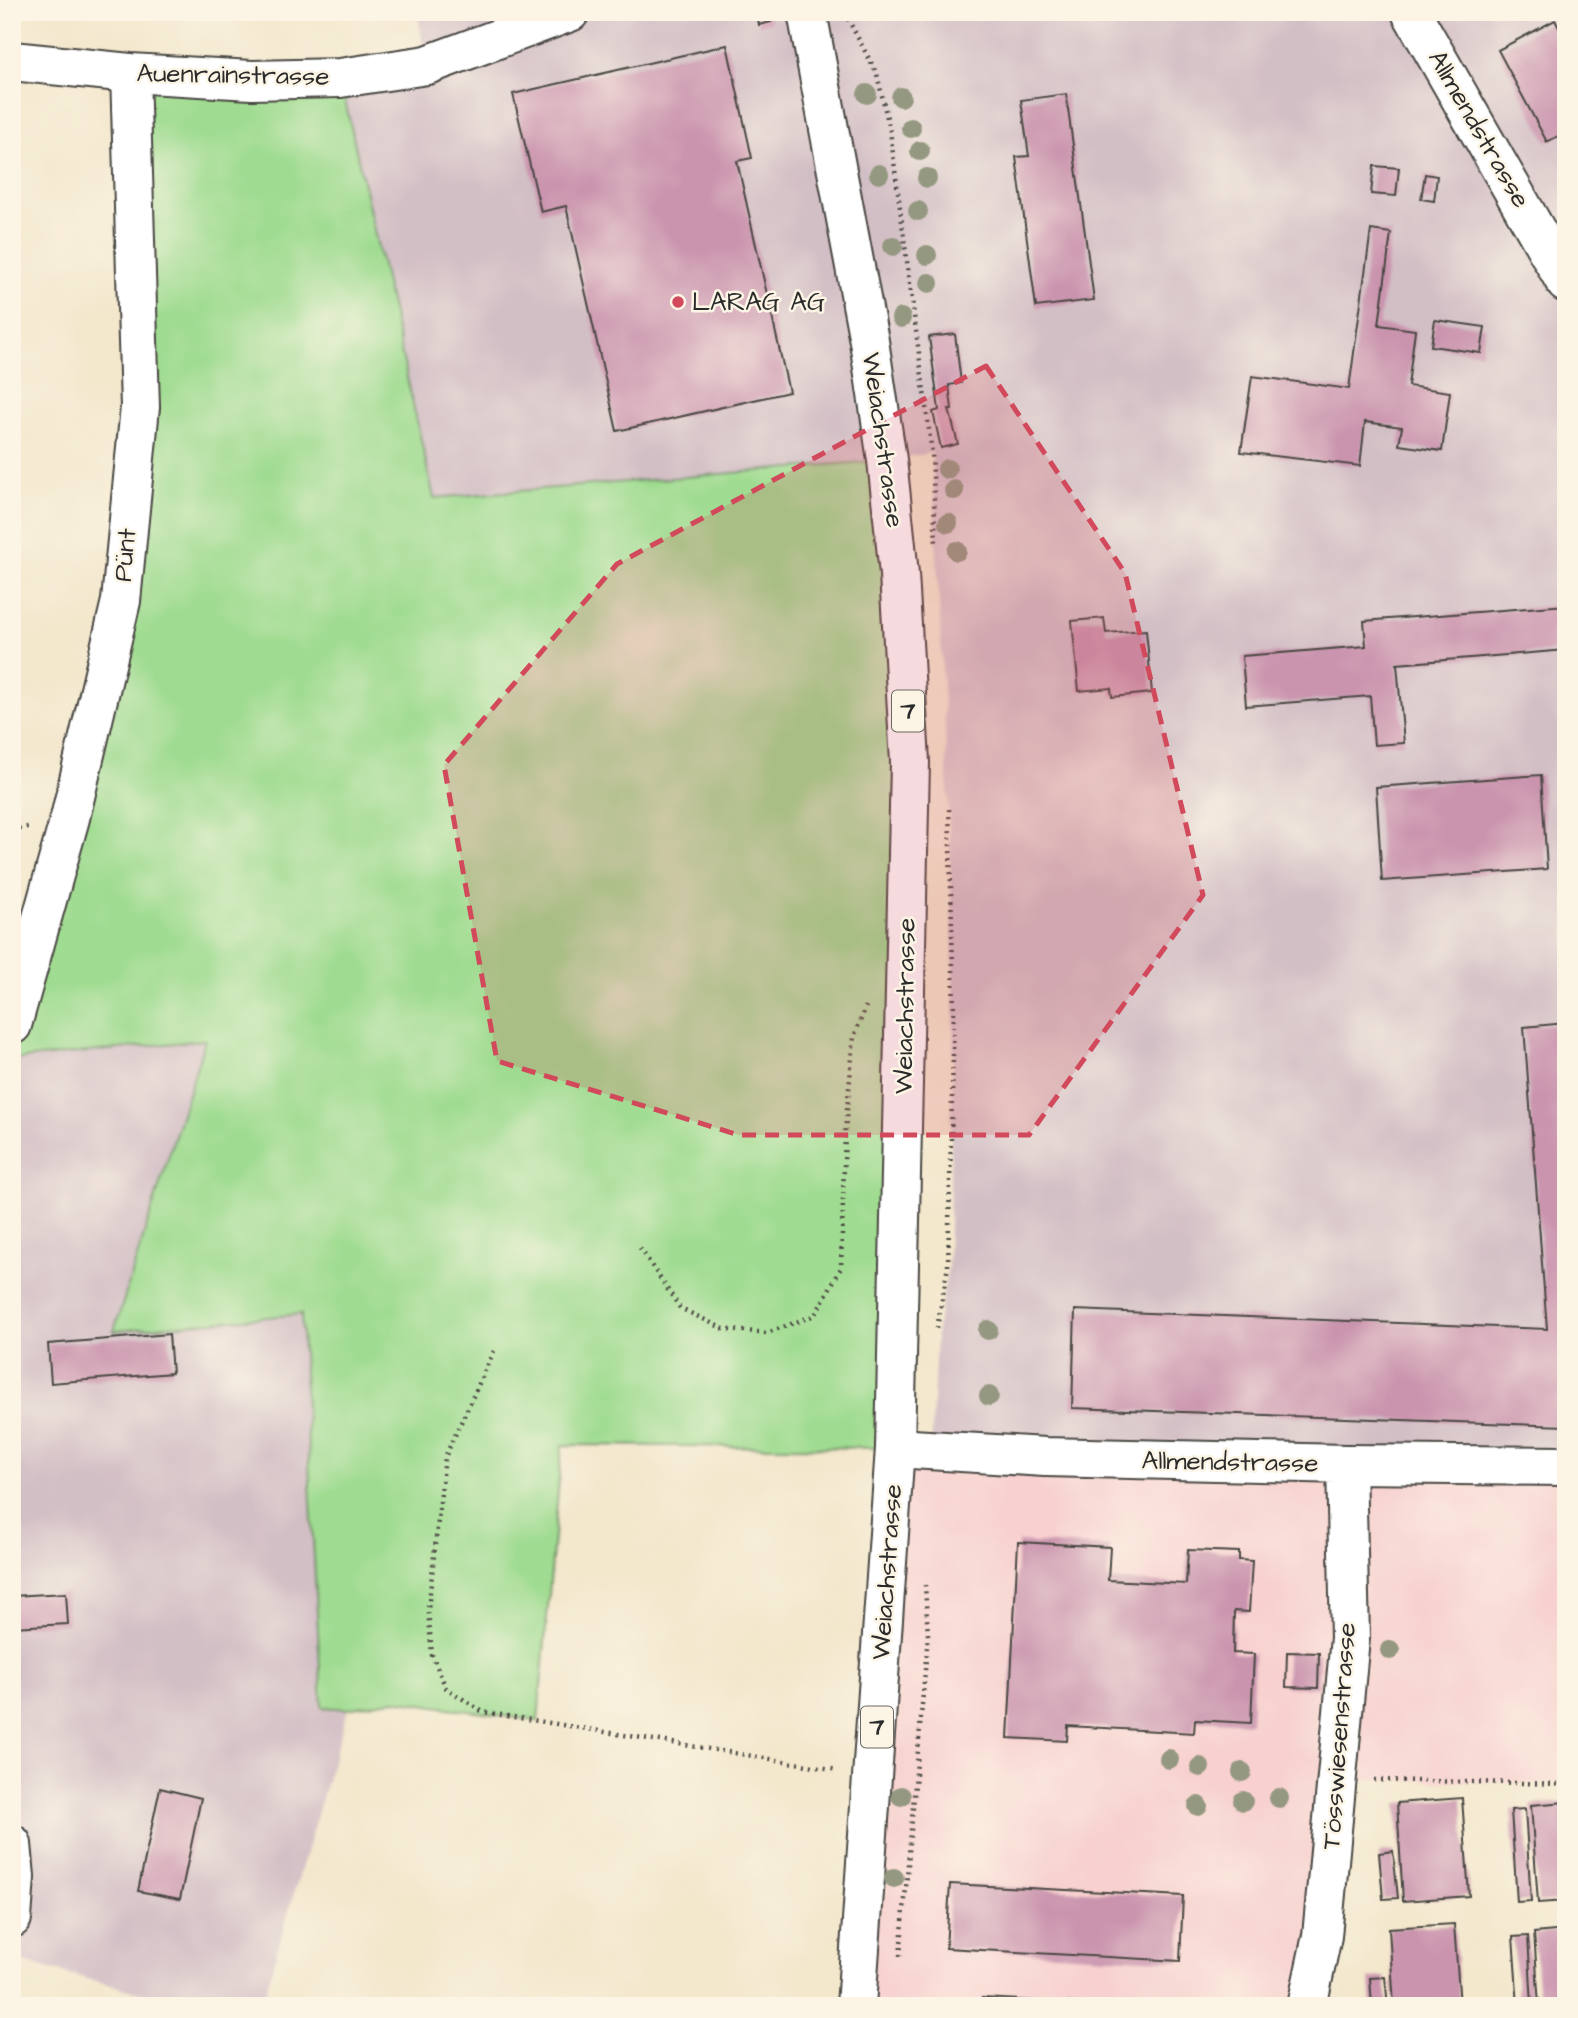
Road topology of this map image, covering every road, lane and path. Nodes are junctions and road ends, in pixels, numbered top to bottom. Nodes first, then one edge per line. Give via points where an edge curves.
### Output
1 (570, 12) edge
2 (807, 12) edge
3 (1411, 12) edge
4 (12, 61) edge
5 (130, 72) junction
6 (1566, 283) edge
7 (867, 1003) dead end
8 (12, 1025) edge
9 (640, 1248) dead end
10 (494, 1351) dead end
11 (895, 1448) junction
12 (1346, 1465) junction
13 (1566, 1466) edge
14 (874, 1775) junction
15 (1338, 1779) junction
16 (1566, 1784) edge
17 (12, 1844) edge
18 (12, 1918) edge
19 (856, 2006) edge
20 (1307, 2006) edge

1 - 5 street, Auenrainstrasse via 427,65 340,78 251,80
2 - 11 street, Weiachstrasse / 7 via 869,341 900,574 911,762
3 - 6 street, Allmendstrasse
4 - 5 street, Auenrainstrasse
5 - 8 street, Pünt via 139,407 121,601 71,818
7 - 9 path via 852,1051 841,1268 815,1315 768,1333 724,1329 680,1308
10 - 14 path via 445,1457 428,1610 432,1654 446,1688 483,1712
11 - 12 street, Allmendstrasse
11 - 14 street, Weiachstrasse / 7
12 - 13 street, Allmendstrasse
12 - 15 street, Tösswiesenstrasse via 1350,1638
14 - 19 street, Weiachstrasse / 7
15 - 16 path
15 - 20 street, Tösswiesenstrasse via 1322,1936
17 - 18 street

